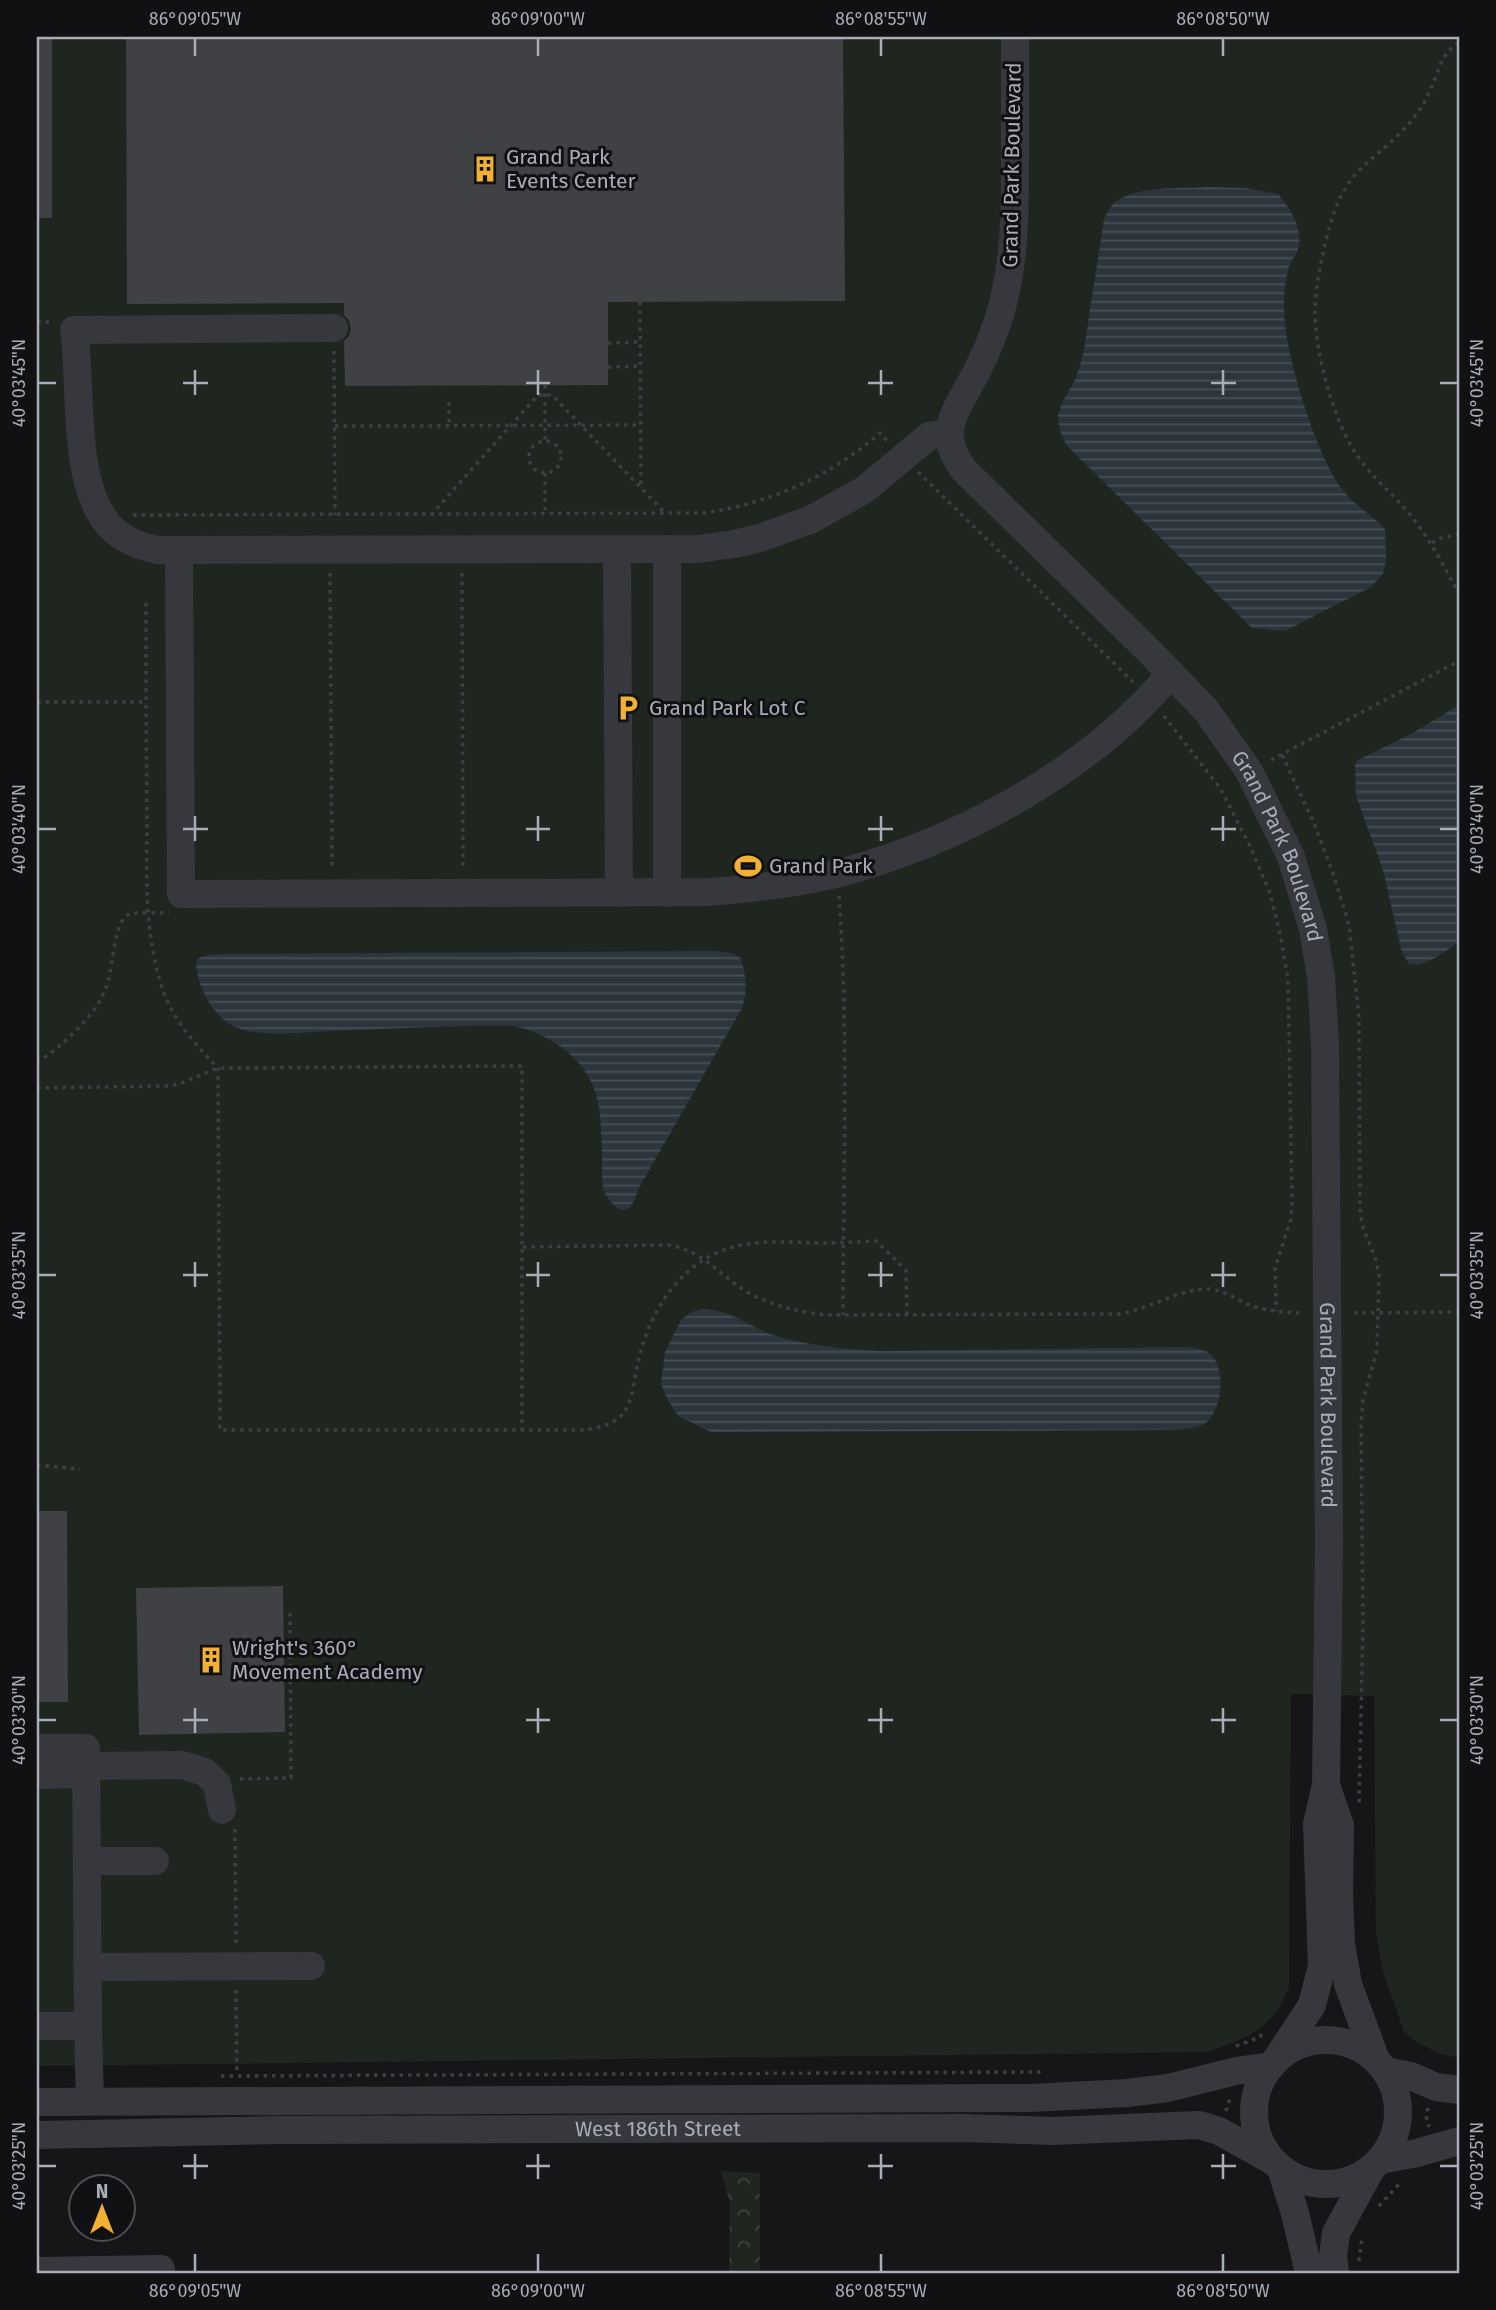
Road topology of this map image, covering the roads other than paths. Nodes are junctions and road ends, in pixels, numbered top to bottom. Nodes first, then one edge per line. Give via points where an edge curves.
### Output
1 (1014, 37) edge
2 (334, 328) road end
3 (950, 432) junction
4 (667, 549) junction
5 (617, 550) junction
6 (179, 551) junction
7 (1171, 673) junction
8 (619, 893) junction
9 (667, 893) junction
10 (37, 1748) edge
11 (86, 1763) junction
12 (37, 1775) edge
13 (1326, 1785) junction
14 (229, 1815) road end
15 (87, 1861) junction
16 (155, 1861) dead end
17 (311, 1966) dead end
18 (88, 1967) junction
19 (37, 2026) edge
20 (88, 2026) junction
21 (1273, 2063) junction
22 (1381, 2065) junction
23 (1448, 2088) edge
24 (90, 2101) junction
25 (37, 2102) edge
26 (37, 2135) edge
27 (1448, 2144) edge
28 (1276, 2165) junction
29 (1376, 2165) junction
30 (161, 2269) dead end
31 (1347, 2269) edge
32 (37, 2271) edge
33 (1309, 2273) edge

1 - 3 street, Grand Park Boulevard via 1011,269 997,325 955,409
2 - 6 street via 74,330 85,469 103,519 139,546
3 - 4 street via 929,436 864,489 793,527 734,544
3 - 7 street, Grand Park Boulevard via 954,458 964,470
4 - 5 street
4 - 9 street
5 - 6 street
5 - 8 street
6 - 8 street via 181,894
7 - 9 street via 1141,706 1068,766 994,811 922,846 797,881
7 - 13 street, Grand Park Boulevard via 1206,710 1249,771 1291,857 1318,951 1325,1044
8 - 9 street
10 - 11 street
11 - 12 street
11 - 14 street via 182,1765 205,1772 217,1784
11 - 15 street
13 - 21 street, Grand Park Boulevard via 1317,1824 1322,1966 1312,2005
13 - 22 street, Grand Park Boulevard via 1340,1825 1341,1944 1346,1971 1359,2019
15 - 16 street
15 - 18 street
17 - 18 street
18 - 20 street
19 - 20 street
20 - 24 street
21 - 22 street via 1299,2045 1326,2040 1353,2045
21 - 24 street, West 186th Street via 1168,2088 1030,2098
21 - 28 street via 1260,2082 1254,2109 1257,2136
22 - 23 street
22 - 29 street via 1396,2095 1398,2123 1389,2149
24 - 25 street, West 186th Street
26 - 28 street, West 186th Street via 281,2130 1052,2131 1186,2125 1219,2131
27 - 29 street
28 - 29 street via 1319,2185 1346,2182
28 - 33 street via 1295,2213
29 - 31 street via 1336,2233 1333,2256
30 - 32 street

